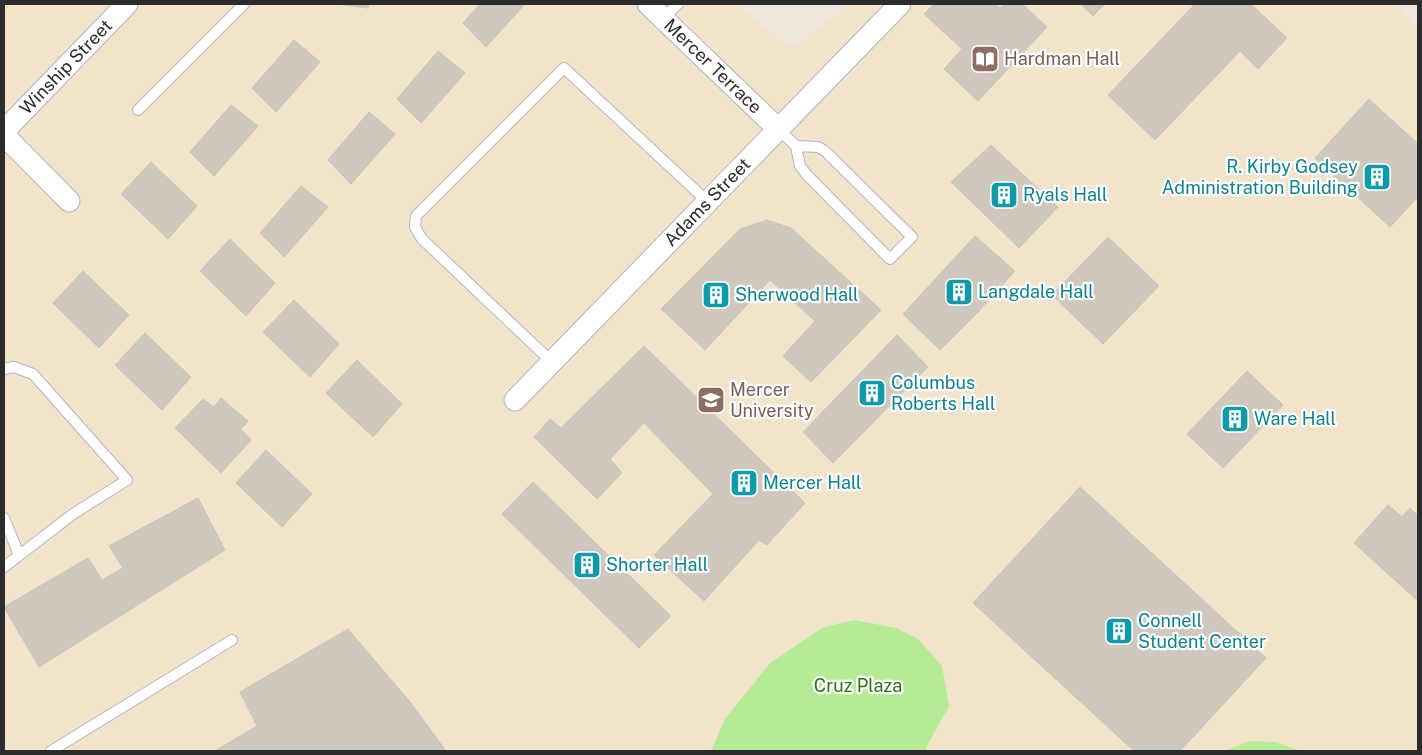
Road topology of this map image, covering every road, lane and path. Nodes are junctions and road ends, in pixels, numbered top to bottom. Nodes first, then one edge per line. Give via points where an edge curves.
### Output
1 (127, 4) edge
2 (244, 4) edge
3 (648, 4) edge
4 (900, 4) edge
5 (671, 11) edge
6 (138, 110) dead end
7 (778, 129) junction
8 (4, 131) edge
9 (4, 135) edge
10 (796, 146) junction
11 (69, 201) dead end
12 (708, 202) junction
13 (552, 362) junction
14 (4, 369) edge
15 (515, 400) dead end
16 (4, 518) edge
17 (19, 555) junction
18 (4, 567) edge
19 (232, 640) dead end
20 (51, 751) edge

1 - 8 street, Winship Street
2 - 6 lane
3 - 5 street, Mercer Terrace
4 - 7 street, Adams Street
5 - 7 street, Mercer Terrace
7 - 10 lane
7 - 12 street, Adams Street
9 - 11 street
10 - 10 lane via 800,166 806,175 890,259 912,237 825,151 818,147
12 - 13 street, Adams Street
12 - 13 lane via 564,68 416,216 415,227 422,239
13 - 15 street, Adams Street
14 - 17 lane via 14,366 33,374 127,480 73,514
16 - 17 lane
17 - 18 lane
19 - 20 lane

